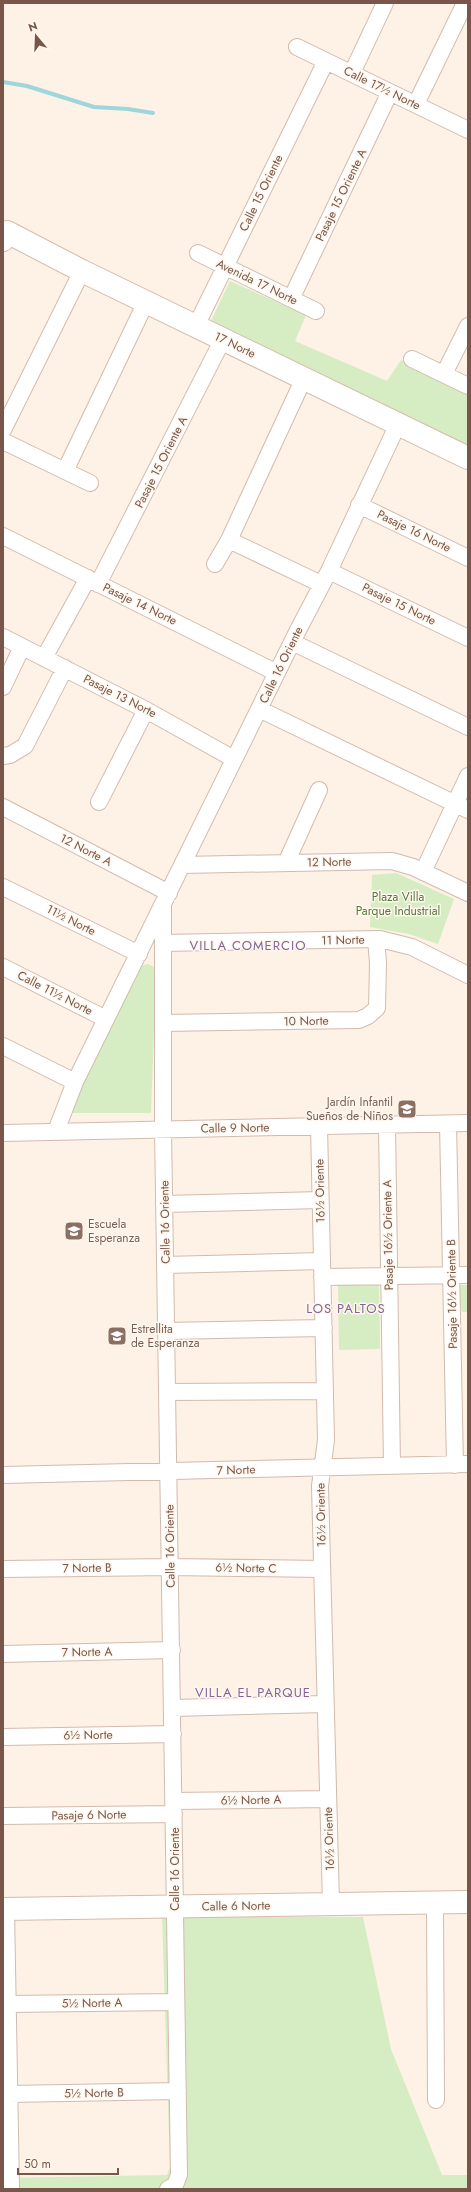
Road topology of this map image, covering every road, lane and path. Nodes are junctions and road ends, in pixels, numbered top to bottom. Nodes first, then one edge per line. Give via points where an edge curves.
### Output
1 (385, 3) edge
2 (465, 3) edge
3 (297, 47) dead end
4 (326, 61) junction
5 (352, 73) junction
6 (390, 92) junction
7 (416, 104) junction
8 (468, 130) edge
9 (4, 234) edge
10 (198, 253) dead end
11 (226, 267) junction
12 (82, 271) junction
13 (291, 299) junction
14 (146, 302) junction
15 (316, 311) dead end
16 (196, 326) junction
17 (468, 326) edge
18 (223, 339) junction
19 (412, 359) dead end
20 (444, 374) junction
21 (304, 378) junction
22 (468, 386) edge
23 (398, 424) junction
24 (3, 430) edge
25 (3, 441) edge
26 (468, 458) edge
27 (65, 471) junction
28 (90, 483) dead end
29 (359, 505) junction
30 (3, 536) edge
31 (229, 540) junction
32 (468, 558) edge
33 (216, 564) dead end
34 (329, 571) junction
35 (93, 581) junction
36 (321, 584) junction
37 (3, 637) edge
38 (468, 638) edge
39 (292, 642) junction
40 (22, 647) junction
41 (44, 658) junction
42 (65, 668) junction
43 (277, 672) junction
44 (3, 687) edge
45 (259, 709) junction
46 (146, 710) junction
47 (468, 727) edge
48 (3, 756) edge
49 (234, 759) junction
50 (468, 776) edge
51 (319, 790) dead end
52 (99, 802) dead end
53 (461, 806) edge
54 (3, 807) edge
55 (286, 863) junction
56 (182, 866) junction
57 (423, 872) junction
58 (3, 886) edge
59 (468, 893) edge
60 (166, 899) junction
61 (376, 939) junction
62 (163, 943) junction
63 (138, 954) junction
64 (3, 967) edge
65 (468, 975) edge
66 (106, 1019) junction
67 (163, 1023) junction
68 (3, 1046) edge
69 (75, 1082) junction
70 (468, 1123) edge
71 (448, 1124) junction
72 (387, 1125) junction
73 (319, 1126) junction
74 (163, 1129) junction
75 (56, 1131) junction
76 (3, 1132) edge
77 (320, 1200) junction
78 (164, 1204) junction
79 (322, 1261) junction
80 (165, 1265) junction
81 (451, 1275) junction
82 (468, 1275) edge
83 (389, 1276) junction
84 (322, 1277) junction
85 (324, 1328) junction
86 (166, 1331) junction
87 (325, 1390) junction
88 (168, 1392) junction
89 (462, 1465) edge
90 (392, 1466) junction
91 (322, 1467) junction
92 (170, 1472) junction
93 (3, 1475) edge
94 (170, 1567) junction
95 (3, 1569) edge
96 (322, 1569) junction
97 (172, 1650) junction
98 (3, 1654) edge
99 (326, 1704) junction
100 (173, 1708) junction
101 (173, 1734) junction
102 (3, 1737) edge
103 (328, 1800) junction
104 (174, 1807) junction
105 (3, 1816) edge
106 (468, 1902) edge
107 (435, 1903) junction
108 (331, 1904) junction
109 (175, 1906) junction
110 (5, 1909) edge
111 (176, 2002) junction
112 (8, 2004) junction
113 (178, 2091) junction
114 (9, 2094) junction
115 (436, 2100) dead end
116 (171, 2187) edge
117 (11, 2189) edge

1 - 5 street
2 - 7 street
3 - 4 street, Calle 17½ Norte
4 - 5 street, Calle 17½ Norte
4 - 11 street, Calle 15 Oriente
5 - 6 street, Calle 17½ Norte
6 - 7 street, Calle 17½ Norte
6 - 13 street, Pasaje 15 Oriente A
7 - 8 street, Calle 17½ Norte
9 - 12 street, 17 Norte
10 - 11 street, Avenida 17 Norte
11 - 13 street, Avenida 17 Norte
11 - 16 street, Calle 15 Oriente
12 - 14 street, 17 Norte
12 - 24 street
13 - 15 street, Avenida 17 Norte
14 - 16 street, 17 Norte
14 - 27 street
16 - 18 street, 17 Norte
17 - 20 street
18 - 21 street, 17 Norte
18 - 35 street, Pasaje 15 Oriente A
19 - 20 street
20 - 22 street
21 - 23 street, 17 Norte
21 - 31 street
23 - 26 street, 17 Norte
23 - 29 street, Calle 16 Oriente
25 - 27 street
27 - 28 street
29 - 32 street, Pasaje 16 Norte
29 - 34 street, Calle 16 Oriente
30 - 35 street, Pasaje 14 Norte
31 - 33 street
31 - 36 street
34 - 36 street, Calle 16 Oriente
34 - 38 street, Pasaje 15 Norte
35 - 41 street, Pasaje 15 Oriente A
35 - 43 street, Pasaje 14 Norte
36 - 39 street, Calle 16 Oriente
37 - 40 street, Pasaje 13 Norte
39 - 43 street, Calle 16 Oriente
39 - 47 street
40 - 41 street, Pasaje 13 Norte
40 - 44 street
41 - 42 street, Pasaje 13 Norte
42 - 46 street, Pasaje 13 Norte
42 - 48 street via 25,746
43 - 45 street, Calle 16 Oriente
45 - 49 street, Calle 16 Oriente
45 - 53 street
46 - 49 street, Pasaje 13 Norte
46 - 52 street
49 - 56 street, Calle 16 Oriente
50 - 53 street
51 - 55 street
53 - 57 street
54 - 60 street, 12 Norte A
55 - 56 street, 12 Norte
55 - 57 street, 12 Norte via 392,861
56 - 60 street, Calle 16 Oriente
57 - 59 street, 12 Norte
58 - 63 street, 11½ Norte
60 - 62 street, Calle 16 Oriente
60 - 63 street, Calle 16 Oriente
61 - 62 street, 11 Norte
61 - 65 street, 11 Norte via 412,947
61 - 67 street, 10 Norte via 377,1008 359,1020
62 - 67 street, Calle 16 Oriente
63 - 66 street, Calle 16 Oriente
64 - 66 street, Calle 11½ Norte
66 - 69 street, Calle 16 Oriente
67 - 74 street, Calle 16 Oriente
68 - 69 street
69 - 75 street, Calle 16 Oriente
70 - 71 street, Calle 9 Norte
71 - 72 street, Calle 9 Norte
71 - 81 street, Pasaje 16½ Oriente B
72 - 73 street, Calle 9 Norte
72 - 83 street, Pasaje 16½ Oriente A
73 - 74 street, Calle 9 Norte
73 - 77 street, 16½ Oriente
74 - 75 street, Calle 9 Norte
74 - 78 street, Calle 16 Oriente
75 - 76 street, Calle 9 Norte
77 - 78 street
77 - 79 street, 16½ Oriente
78 - 80 street, Calle 16 Oriente
79 - 80 street
79 - 84 street, 16½ Oriente
80 - 86 street, Calle 16 Oriente
81 - 82 street
81 - 83 street
81 - 89 street, Pasaje 16½ Oriente B
83 - 84 street
83 - 90 street, Pasaje 16½ Oriente A
84 - 85 street, 16½ Oriente
85 - 86 street
85 - 87 street, 16½ Oriente
86 - 88 street, Calle 16 Oriente
87 - 88 street
87 - 91 street, 16½ Oriente via 326,1440
88 - 92 street, Calle 16 Oriente
89 - 90 street, 7 Norte
90 - 91 street, 7 Norte
91 - 92 street, 7 Norte
91 - 96 street, 16½ Oriente
92 - 93 street, 7 Norte
92 - 94 street, Calle 16 Oriente
94 - 95 street, 7 Norte B
94 - 96 street, 6½ Norte C
94 - 97 street, Calle 16 Oriente
96 - 99 street, 16½ Oriente
97 - 98 street, 7 Norte A
97 - 100 street, Calle 16 Oriente
99 - 100 street
99 - 103 street, 16½ Oriente
100 - 101 street, Calle 16 Oriente
101 - 102 street, 6½ Norte
101 - 104 street, Calle 16 Oriente
103 - 104 street, 6½ Norte A
103 - 108 street, 16½ Oriente
104 - 105 street, Pasaje 6 Norte
104 - 109 street, Calle 16 Oriente
106 - 107 street, Calle 6 Norte
107 - 108 street, Calle 6 Norte
107 - 115 street
108 - 109 street, Calle 6 Norte
109 - 110 street, Calle 6 Norte
109 - 111 street, Calle 16 Oriente
110 - 112 street
111 - 112 street, 5½ Norte A
111 - 113 street, Calle 16 Oriente
112 - 114 street
113 - 114 street, 5½ Norte B
113 - 116 street, Calle 16 Oriente via 179,2175
114 - 117 street

